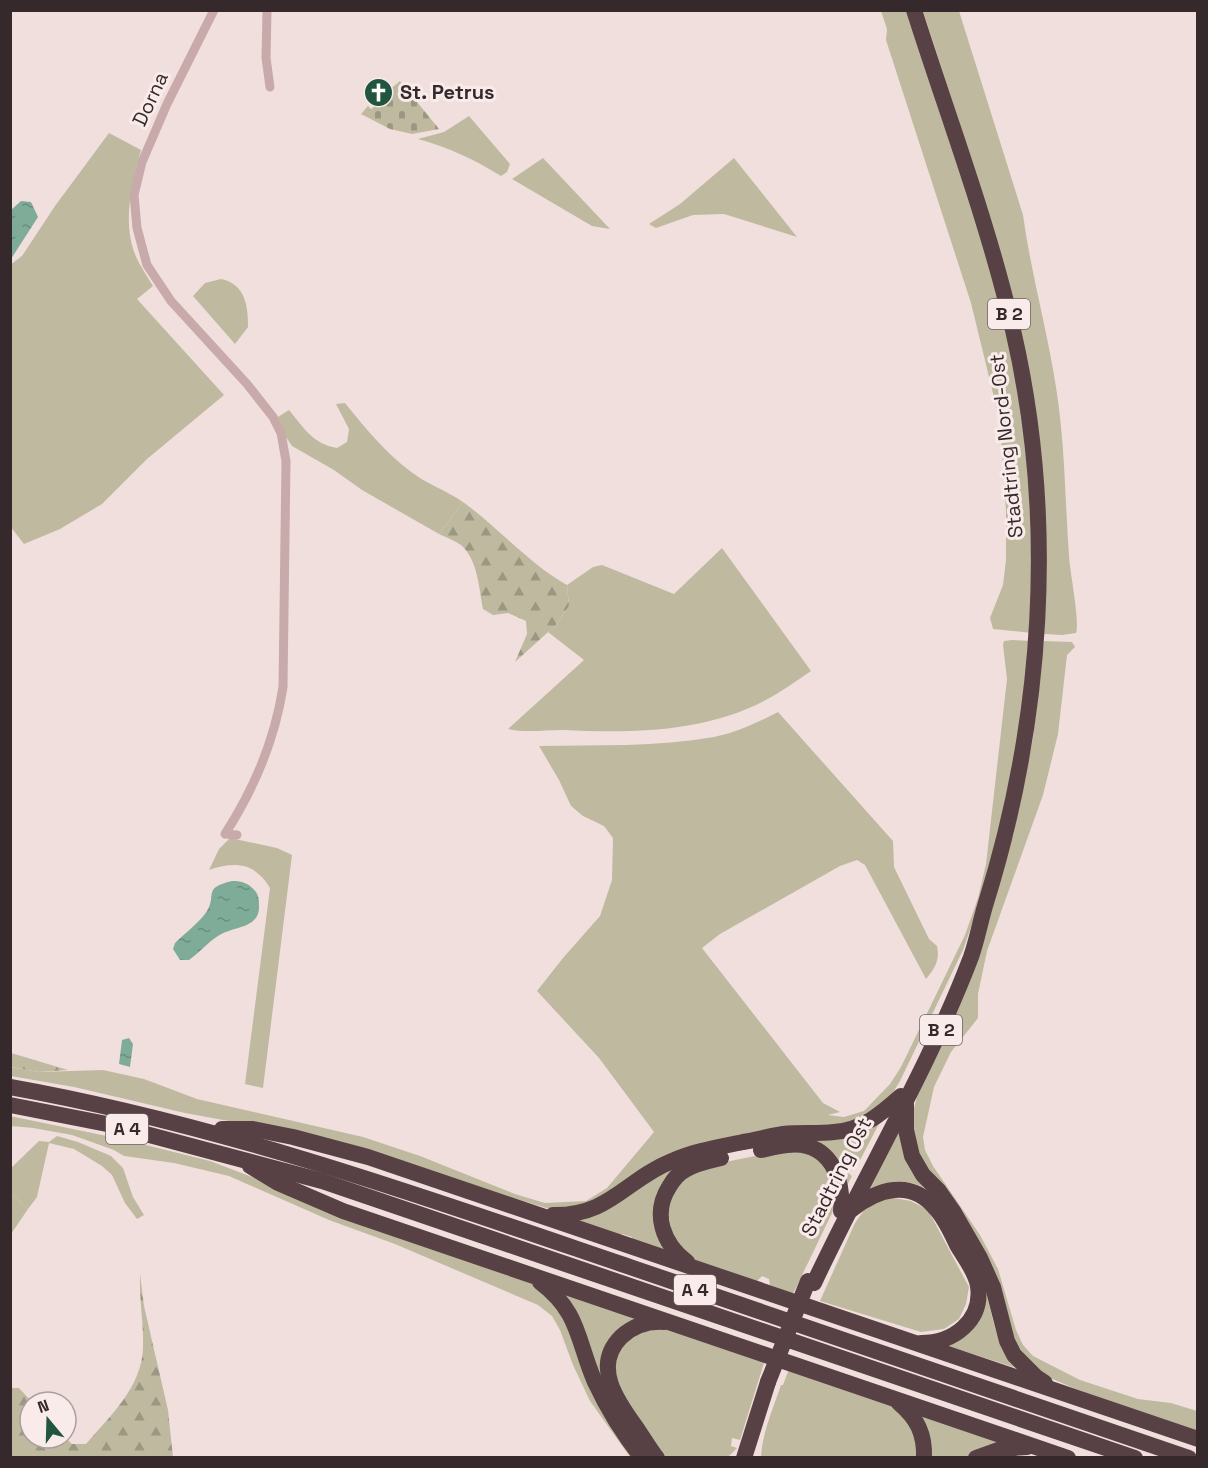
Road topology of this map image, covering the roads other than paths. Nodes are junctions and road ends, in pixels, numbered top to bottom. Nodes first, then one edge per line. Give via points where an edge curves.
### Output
1 (214, 10) edge
2 (267, 10) edge
3 (914, 10) edge
4 (270, 87) dead end
5 (237, 835) dead end
6 (10, 1087) edge
7 (904, 1098) junction
8 (10, 1106) edge
9 (200, 1130) junction
10 (237, 1157) junction
11 (845, 1212) junction
12 (538, 1214) junction
13 (695, 1268) junction
14 (530, 1274) junction
15 (671, 1322) junction
16 (915, 1343) junction
17 (1058, 1392) junction
18 (894, 1398) junction
19 (1197, 1439) edge
20 (1038, 1447) junction
21 (750, 1452) edge
22 (642, 1458) edge
23 (657, 1458) edge
24 (736, 1458) edge
25 (924, 1458) edge
26 (976, 1458) edge
27 (1068, 1458) edge
28 (1135, 1458) edge
29 (1189, 1458) edge

1 - 5 street, Dorna via 146,152 135,186 134,208 140,243 152,274 171,301 269,410 281,434 286,461 283,687 260,769 225,834
2 - 4 street
3 - 7 highway, Stadtring Nord-Ost / B 2 via 991,245 1013,331 1028,418 1037,510 1038,612 1029,715 1007,828 980,922
6 - 9 highway, A 4
7 - 11 highway, B 2
7 - 12 highway via 869,1122 851,1129 784,1134 695,1152 653,1170 616,1197 588,1211
7 - 17 highway via 912,1156 939,1191 980,1258 1014,1355
8 - 10 highway, A 4 via 112,1125
9 - 12 highway via 253,1129 293,1137 368,1157
9 - 29 highway, A 4 via 459,1209
10 - 14 highway via 278,1183 343,1211
10 - 28 highway, A 4 via 322,1181
11 - 13 highway via 836,1171 823,1154 808,1146 776,1147 702,1162 674,1178 660,1209 669,1244
11 - 16 highway via 870,1196 902,1190 928,1200 945,1220 978,1284 975,1312 959,1333 946,1340
11 - 21 highway, Stadtring Ost / B 2, bridge via 811,1282 771,1383
12 - 13 highway
13 - 16 highway
14 - 15 highway
14 - 22 highway via 567,1308 595,1383
15 - 18 highway
15 - 23 highway via 649,1323 630,1330 615,1345 608,1360 611,1389
16 - 17 highway
17 - 19 highway
18 - 20 highway
18 - 25 highway via 916,1420 925,1446
20 - 26 highway via 1001,1449
20 - 27 highway
21 - 24 highway, Stadtring Ost

